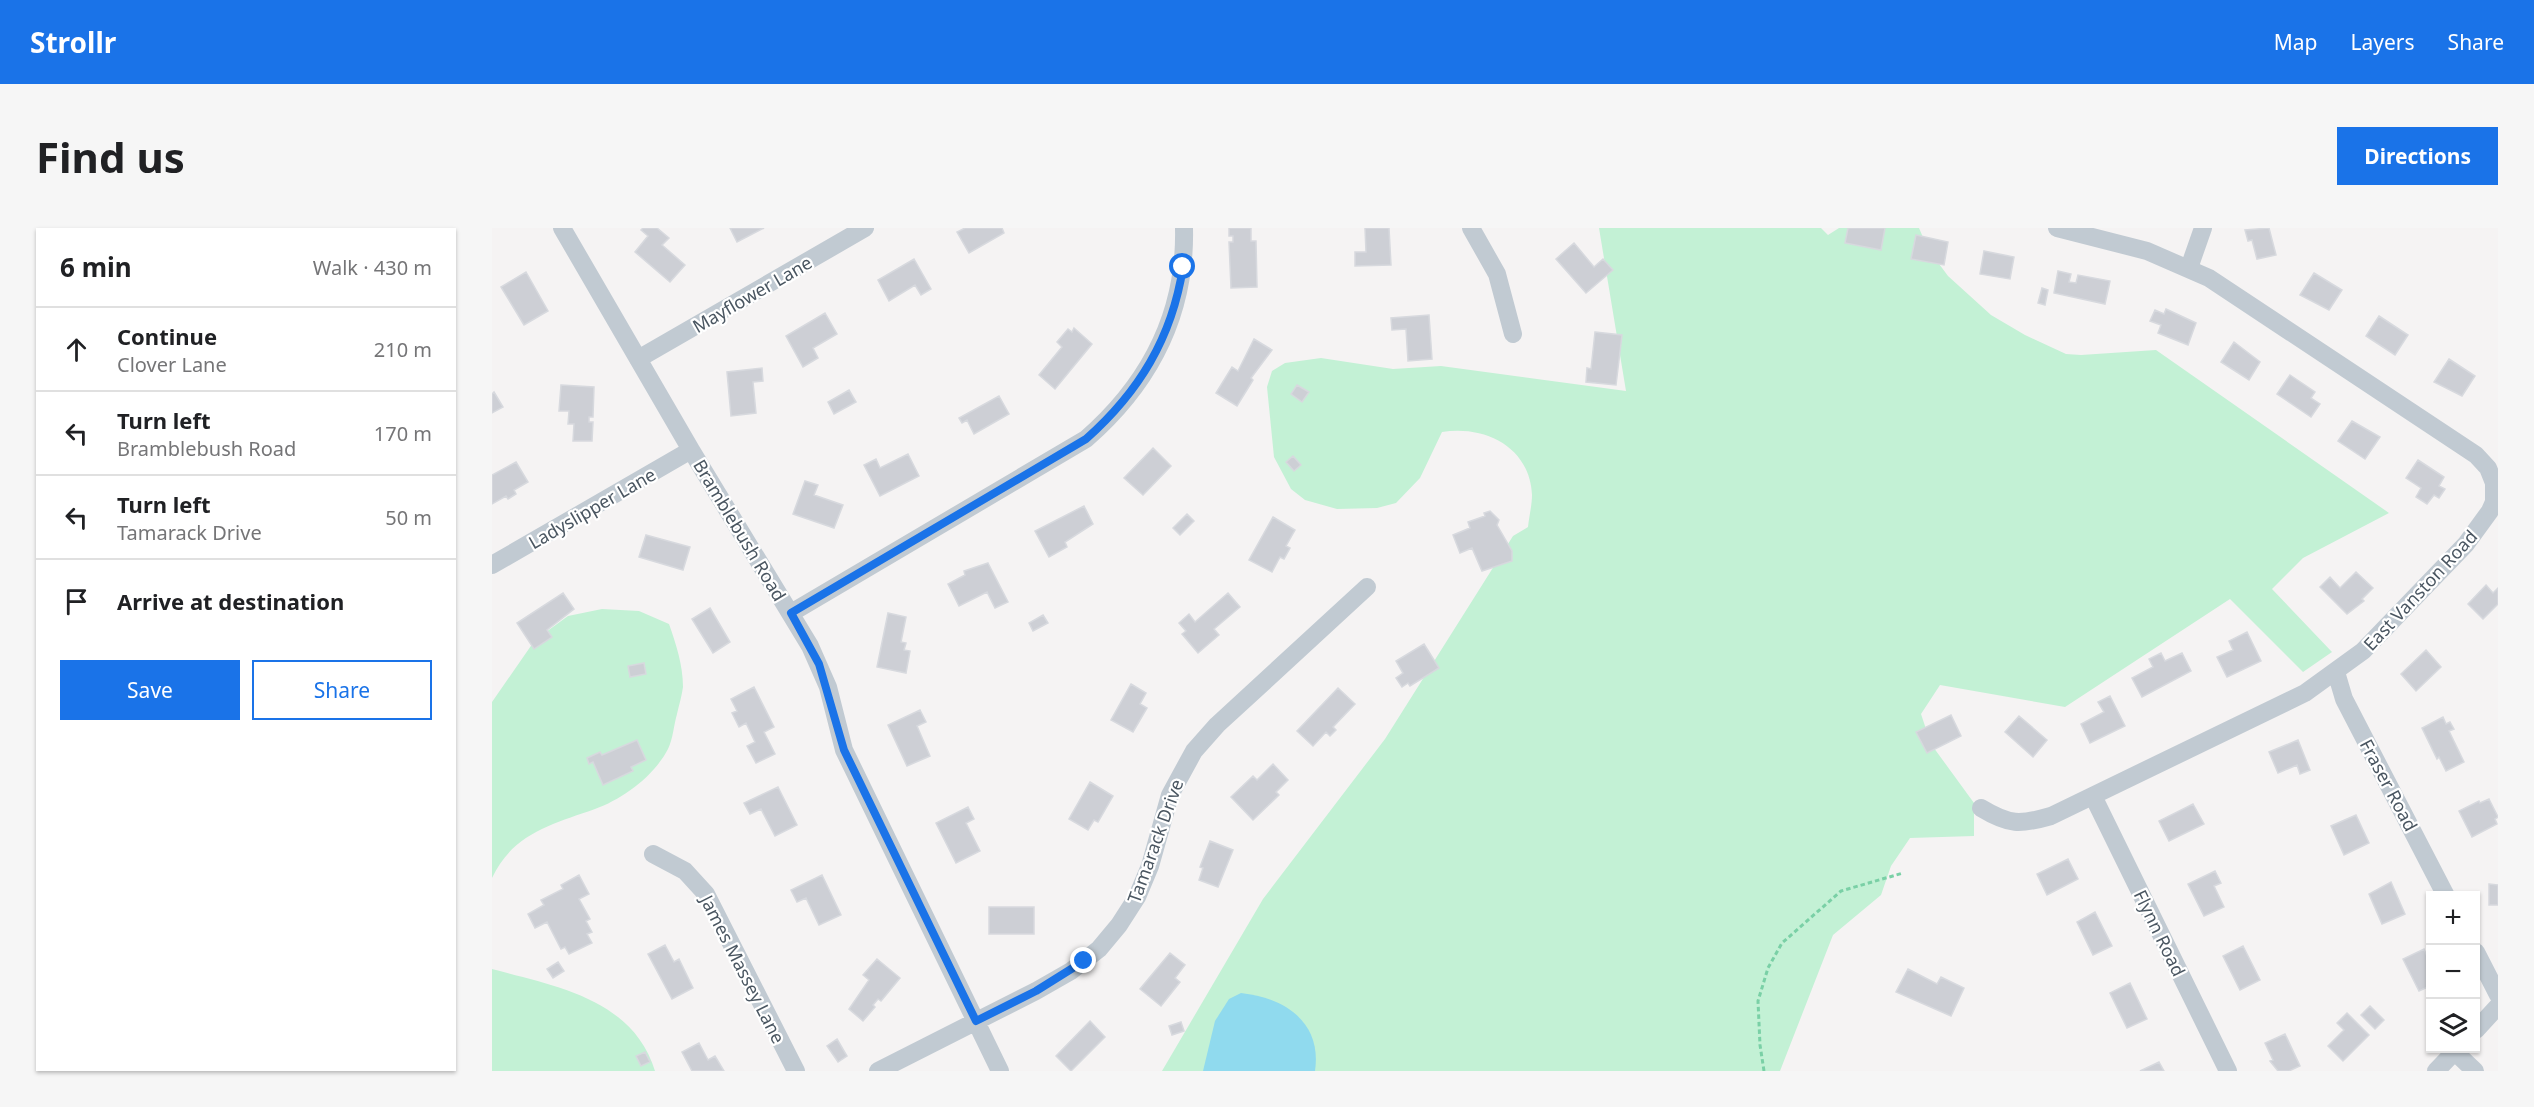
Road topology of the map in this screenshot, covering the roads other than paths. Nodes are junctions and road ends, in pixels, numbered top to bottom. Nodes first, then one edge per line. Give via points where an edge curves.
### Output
1 (562, 228) edge
2 (865, 228) edge
3 (1184, 228) edge
4 (1471, 228) edge
5 (2057, 228) edge
6 (2203, 228) edge
7 (2189, 268) junction
8 (1513, 334) dead end
9 (638, 359) junction
10 (691, 450) junction
11 (492, 565) edge
12 (1367, 587) dead end
13 (791, 613) junction
14 (2336, 672) junction
15 (2093, 796) junction
16 (1981, 808) dead end
17 (653, 854) dead end
18 (2443, 891) edge
19 (2480, 961) edge
20 (2498, 995) edge
21 (2498, 1006) edge
22 (976, 1021) junction
23 (2480, 1025) edge
24 (2453, 1053) edge
25 (2459, 1053) edge
26 (796, 1071) edge
27 (878, 1071) edge
28 (1000, 1071) edge
29 (2228, 1071) edge
30 (2436, 1071) edge
31 (2475, 1071) edge

1 - 9 street, Bramblebush Road
2 - 9 street, Mayflower Lane
3 - 13 street via 1183,267 1170,325 1143,377 1110,418 1086,439
4 - 8 street via 1497,274
5 - 7 street, East Vanston Road via 2130,245
6 - 7 street
7 - 14 street, East Vanston Road via 2232,292 2476,455 2492,475 2494,502 2479,528 2401,614
9 - 10 street, Bramblebush Road
10 - 11 street, Ladyslipper Lane
10 - 13 street, Bramblebush Road
12 - 22 street, Tamarack Drive via 1217,725 1194,751 1170,795 1137,897 1109,938 1071,971
13 - 22 street, Bramblebush Road via 822,672 844,750
14 - 15 street, East Vanston Road via 2305,693
14 - 18 street, Fraser Road via 2344,699
15 - 16 street, East Vanston Road via 2051,816 2016,823
15 - 29 street, Flynn Road
17 - 26 street, James Massey Lane via 685,871 706,894
19 - 20 street
21 - 23 street
22 - 27 street, Tamarack Drive
22 - 28 street, Bramblebush Road
24 - 30 street
25 - 31 street

